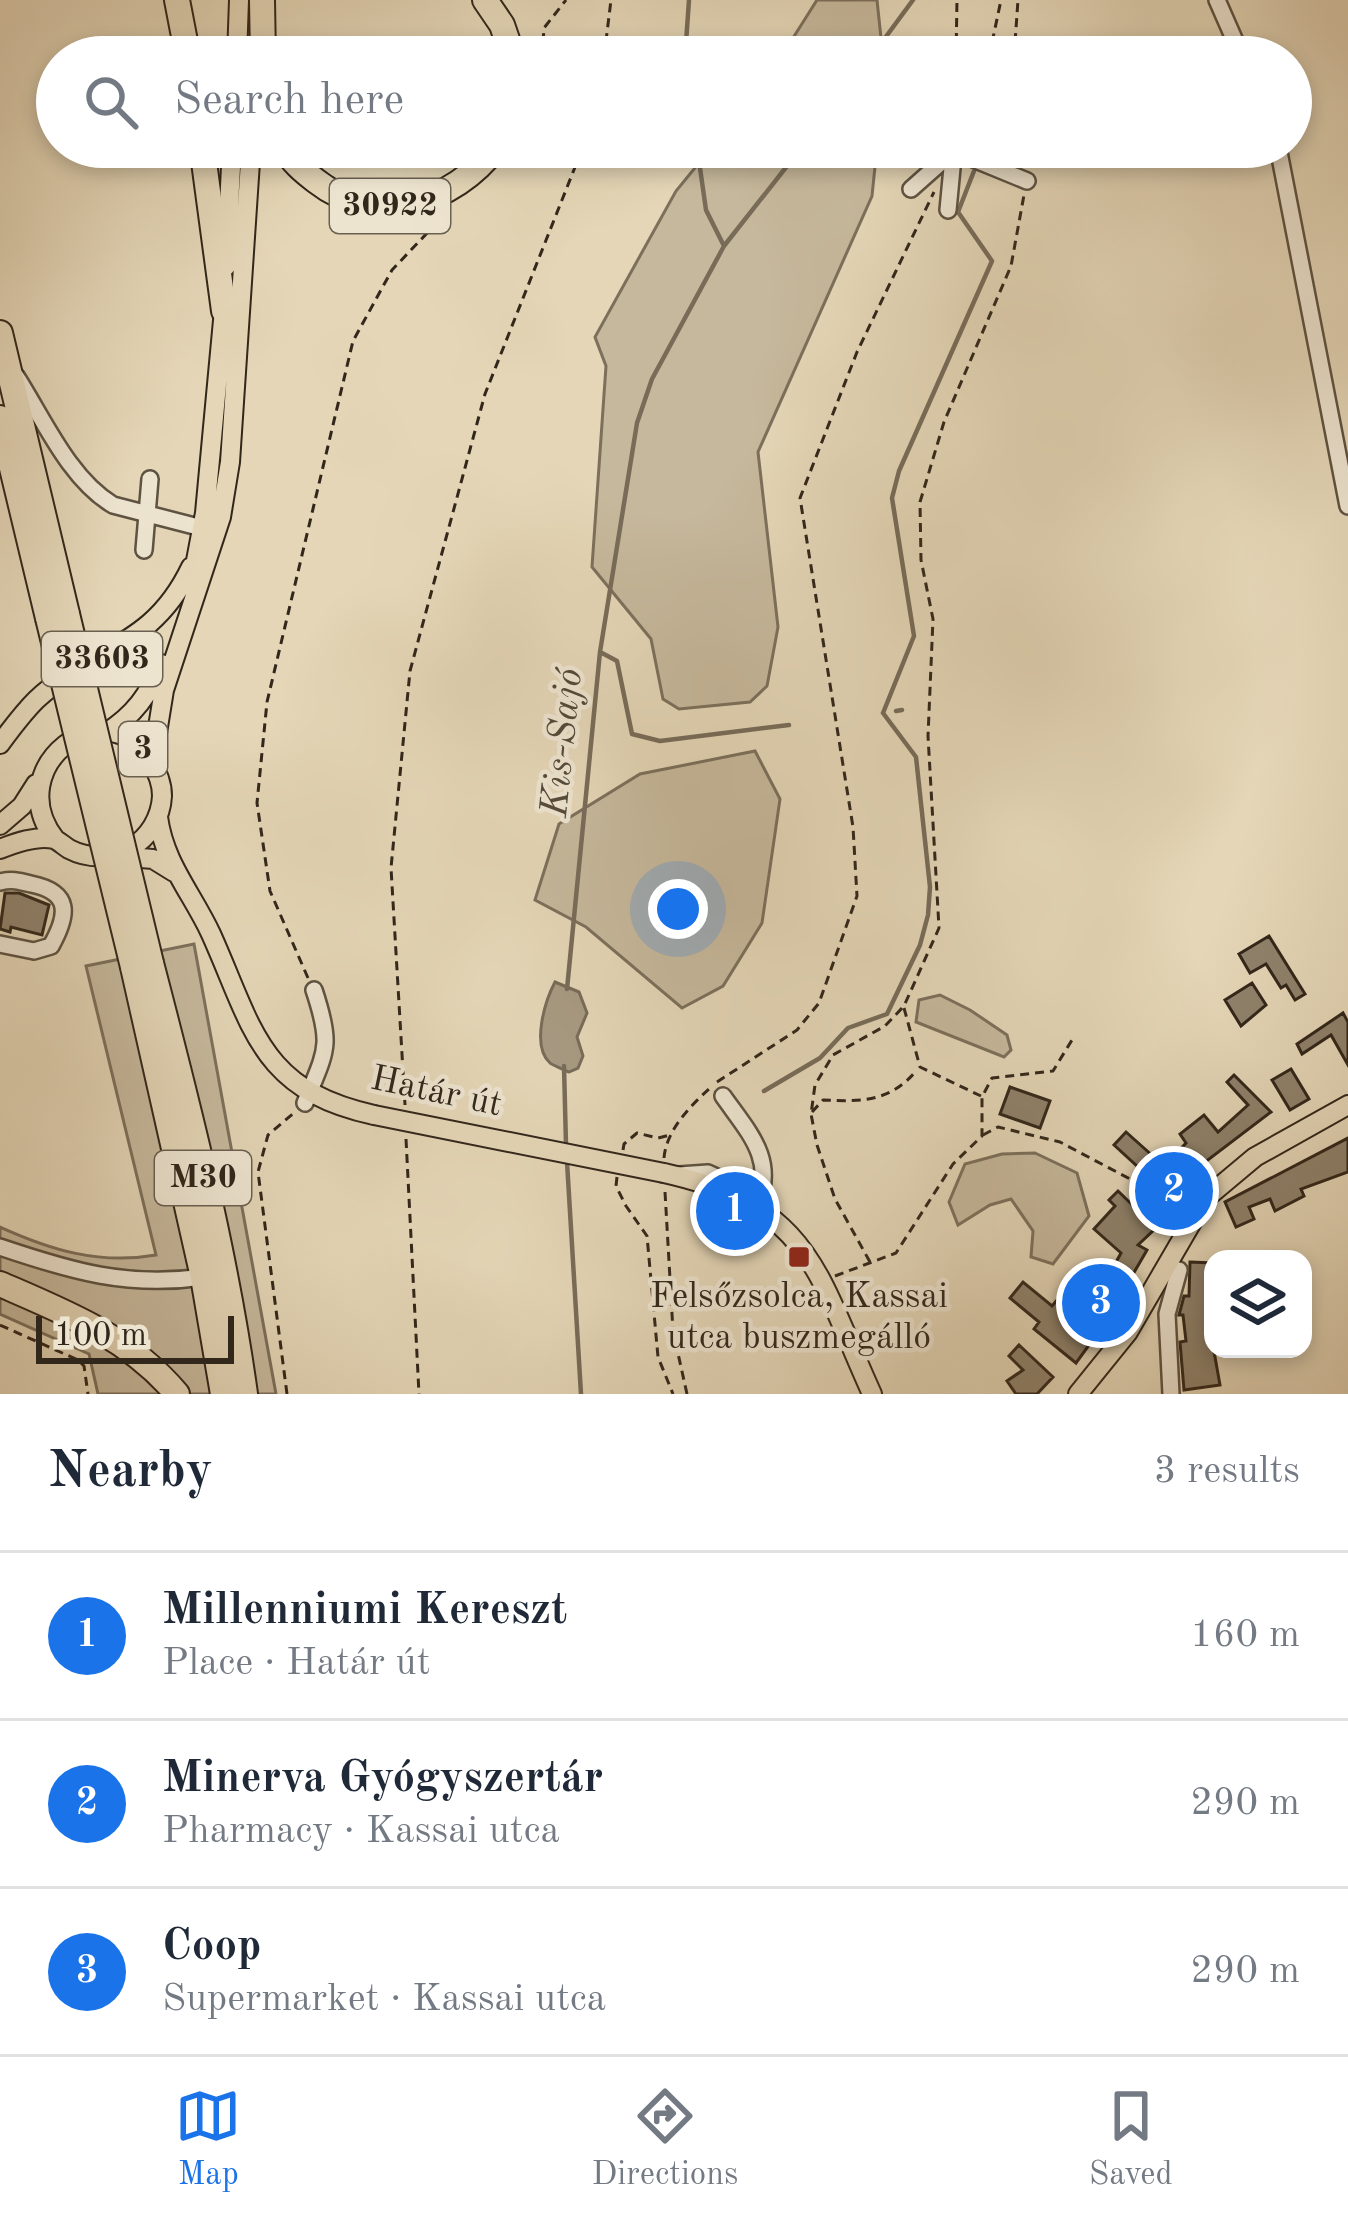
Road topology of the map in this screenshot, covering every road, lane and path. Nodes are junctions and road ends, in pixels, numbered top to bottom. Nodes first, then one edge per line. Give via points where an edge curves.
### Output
1 (177, 0) edge
2 (239, 0) edge
3 (261, 0) edge
4 (485, 0) edge
5 (566, 0) edge
6 (611, 0) edge
7 (957, 0) edge
8 (1001, 0) edge
9 (1018, 0) edge
10 (1222, 2) edge
11 (184, 36) edge
12 (238, 36) edge
13 (260, 36) edge
14 (506, 36) edge
15 (543, 36) edge
16 (607, 36) edge
17 (956, 36) edge
18 (993, 36) edge
19 (1015, 36) edge
20 (1234, 36) edge
21 (205, 168) edge
22 (231, 168) edge
23 (250, 168) edge
24 (299, 168) edge
25 (478, 168) edge
26 (575, 168) edge
27 (934, 168) edge
28 (953, 168) edge
29 (999, 168) edge
30 (1028, 168) edge
31 (1282, 168) edge
32 (1027, 181) junction
33 (911, 189) dead end
34 (934, 192) dead end
35 (455, 206) dead end
36 (948, 210) dead end
37 (224, 311) junction
38 (0, 333) edge
39 (7, 363) junction
40 (0, 418) edge
41 (150, 479) dead end
42 (1348, 506) edge
43 (148, 514) junction
44 (202, 528) junction
45 (144, 550) dead end
46 (193, 565) joint
47 (57, 616) junction
48 (106, 733) junction
49 (0, 744) edge
50 (152, 764) junction
51 (38, 780) junction
52 (158, 817) junction
53 (0, 825) edge
54 (55, 839) junction
55 (0, 849) edge
56 (110, 855) junction
57 (174, 872) junction
58 (0, 882) edge
59 (0, 944) edge
60 (142, 965) junction
61 (314, 990) joint
62 (904, 1006) junction
63 (1072, 1040) dead end
64 (920, 1067) junction
65 (723, 1096) dead end
66 (307, 1097) junction
67 (982, 1097) junction
68 (1348, 1105) edge
69 (405, 1107) dead end
70 (811, 1114) junction
71 (406, 1130) dead end
72 (671, 1134) junction
73 (982, 1136) junction
74 (667, 1178) junction
75 (1130, 1179) dead end
76 (711, 1185) junction
77 (758, 1201) junction
78 (779, 1222) junction
79 (0, 1247) edge
80 (870, 1262) junction
81 (1179, 1270) dead end
82 (203, 1277) junction
83 (822, 1280) junction
84 (0, 1284) edge
85 (0, 1325) edge
86 (88, 1394) edge
87 (177, 1394) edge
88 (223, 1394) edge
89 (245, 1394) edge
90 (287, 1394) edge
91 (419, 1394) edge
92 (673, 1394) edge
93 (687, 1394) edge
94 (872, 1394) edge
95 (1078, 1394) edge
96 (1171, 1394) edge

1 - 11 highway
2 - 12 main road
3 - 13 highway
4 - 14 highway
5 - 15 path
6 - 16 path
7 - 17 path
8 - 18 path
9 - 19 path
10 - 20 street
21 - 37 highway
22 - 37 main road, 3
23 - 50 main road, 3 via 221,517 164,690
24 - 25 highway, 30922 via 352,200 384,206 450,190
26 - 69 path via 485,394 410,671 392,868
27 - 33 street
28 - 36 street
29 - 32 street
30 - 32 path
31 - 42 street
32 - 62 path via 1011,266 944,422 920,502 933,619 928,736 939,928
34 - 72 path via 856,352 800,498 853,827 857,896 848,931 819,1003 797,1030 723,1077
35 - 61 path via 392,269 353,341 267,702 257,803 270,891
37 - 44 main road, 3
38 - 39 highway, M30
39 - 43 street via 91,489
39 - 47 highway, M30
40 - 47 highway, M30
41 - 43 street
43 - 44 street
43 - 45 street
44 - 46 main road, 3
44 - 48 main road, 3 via 193,579 152,685 128,719
46 - 49 main road, 33603 via 151,626 37,700
47 - 60 highway, M30, bridge
48 - 50 main road, 3 via 132,741
48 - 51 main road, 3 via 62,743
50 - 52 main road, 3 via 161,787
51 - 53 main road, 3
51 - 54 main road via 39,813
52 - 56 main road, 3 via 137,844
52 - 57 main road, Határ út
54 - 55 main road
54 - 56 main road via 82,854
56 - 57 main road via 153,859
57 - 66 main road, Határ út via 210,932 257,1043
58 - 59 street via 47,887 64,908 52,946
60 - 82 highway, M30
60 - 89 highway, M30 via 204,1178
61 - 66 street via 327,1029 322,1070
62 - 64 path
62 - 70 path via 833,1055 814,1085
63 - 67 path via 1053,1071 992,1078
64 - 67 path
64 - 70 path via 901,1090 867,1102 823,1100
65 - 77 street via 763,1158
66 - 74 main road, Határ út, bridge
66 - 90 path via 268,1135 258,1162
67 - 73 path
68 - 95 main road via 1255,1157 1206,1198 1129,1332
70 - 80 path via 835,1199
71 - 91 path
72 - 74 path
72 - 92 path via 638,1133 624,1144 616,1186 647,1236 658,1357
73 - 75 path via 998,1127 1024,1131
73 - 80 path via 953,1164 896,1253
74 - 76 main road, Határ út
74 - 77 street via 708,1173
74 - 93 path via 673,1331
76 - 77 main road, Határ út
76 - 78 street via 725,1201
77 - 78 main road, Határ út
78 - 83 main road, Határ út
79 - 82 street via 106,1278
80 - 83 path
81 - 96 street via 1167,1314
82 - 88 highway, M30
83 - 94 main road, Határ út
84 - 87 highway via 119,1340
85 - 86 path via 78,1360

